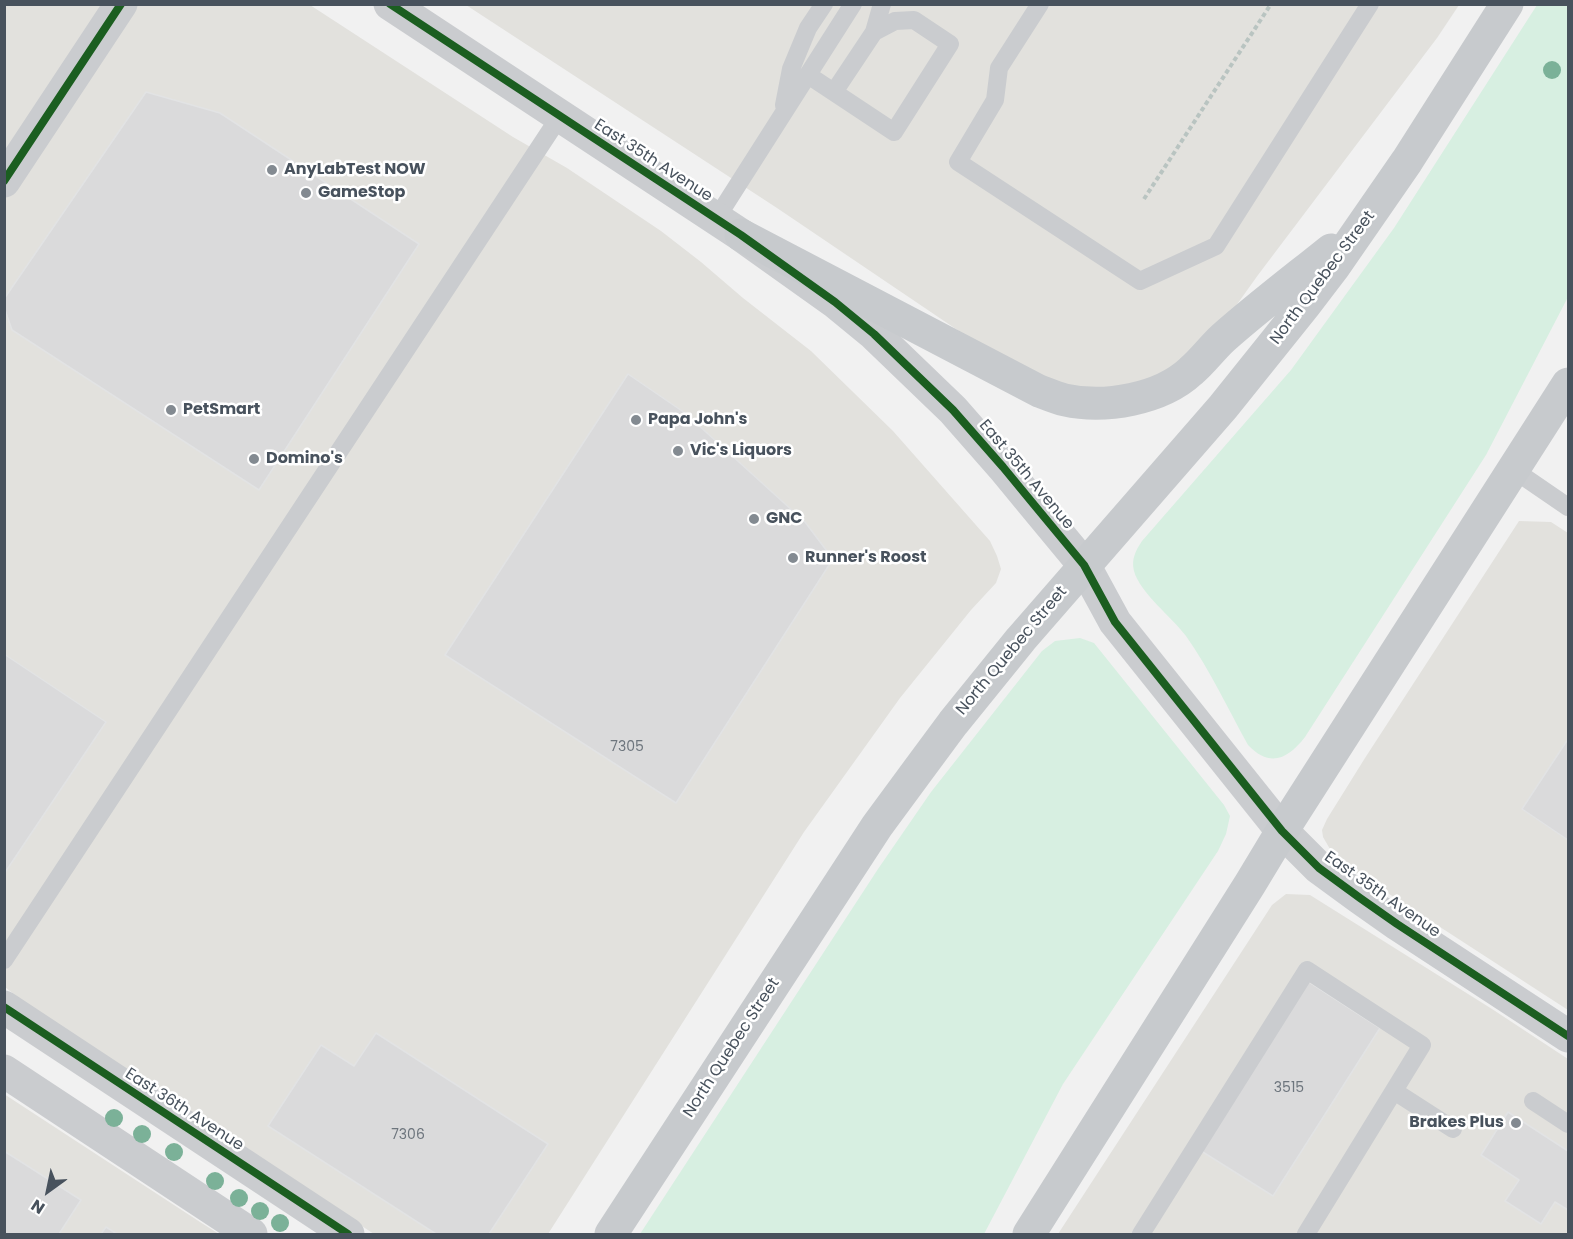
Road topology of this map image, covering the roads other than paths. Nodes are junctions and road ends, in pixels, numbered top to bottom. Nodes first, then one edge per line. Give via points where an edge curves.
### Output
1 (121, 4) edge
2 (390, 4) edge
3 (824, 4) edge
4 (853, 4) edge
5 (882, 4) edge
6 (1040, 4) edge
7 (1370, 4) edge
8 (1507, 4) edge
9 (874, 32) junction
10 (808, 75) junction
11 (834, 92) junction
12 (782, 115) junction
13 (560, 116) junction
14 (4, 181) edge
15 (1365, 223) junction
16 (729, 227) junction
17 (1569, 384) edge
18 (1514, 470) junction
19 (1569, 507) edge
20 (1084, 565) junction
21 (1282, 831) junction
22 (4, 960) edge
23 (4, 1007) edge
24 (1569, 1036) edge
25 (4, 1071) edge
26 (1394, 1091) junction
27 (1533, 1101) dead end
28 (1569, 1124) edge
29 (1453, 1129) dead end
30 (251, 1234) edge
31 (348, 1234) edge
32 (611, 1234) edge
33 (1029, 1234) edge
34 (1141, 1234) edge
35 (1306, 1234) edge

1 - 14 street
2 - 13 street, East 35th Avenue
3 - 12 lane via 808,28 791,69
4 - 10 lane
5 - 9 lane
6 - 7 lane via 999,68 995,100 958,162 1140,281 1216,246
8 - 15 main road, North Quebec Street
9 - 11 lane
9 - 11 lane via 895,21 914,20 950,44 894,132
10 - 11 lane
10 - 12 lane
12 - 16 lane
13 - 16 street, East 35th Avenue
13 - 22 lane
15 - 16 main road via 1222,339 1191,372 1146,395 1094,403 1065,400 1039,391
15 - 20 main road, North Quebec Street via 1249,377
16 - 20 street, East 35th Avenue via 835,302 908,365 953,410
17 - 18 main road
18 - 19 lane
18 - 21 main road
20 - 21 street, East 35th Avenue via 1115,622
20 - 32 main road, North Quebec Street via 979,690 877,826
21 - 24 street, East 35th Avenue via 1319,868 1360,898
21 - 33 main road
23 - 31 street, East 36th Avenue
25 - 30 street
26 - 29 lane
26 - 34 lane via 1422,1045 1307,970
26 - 35 lane
27 - 28 lane

